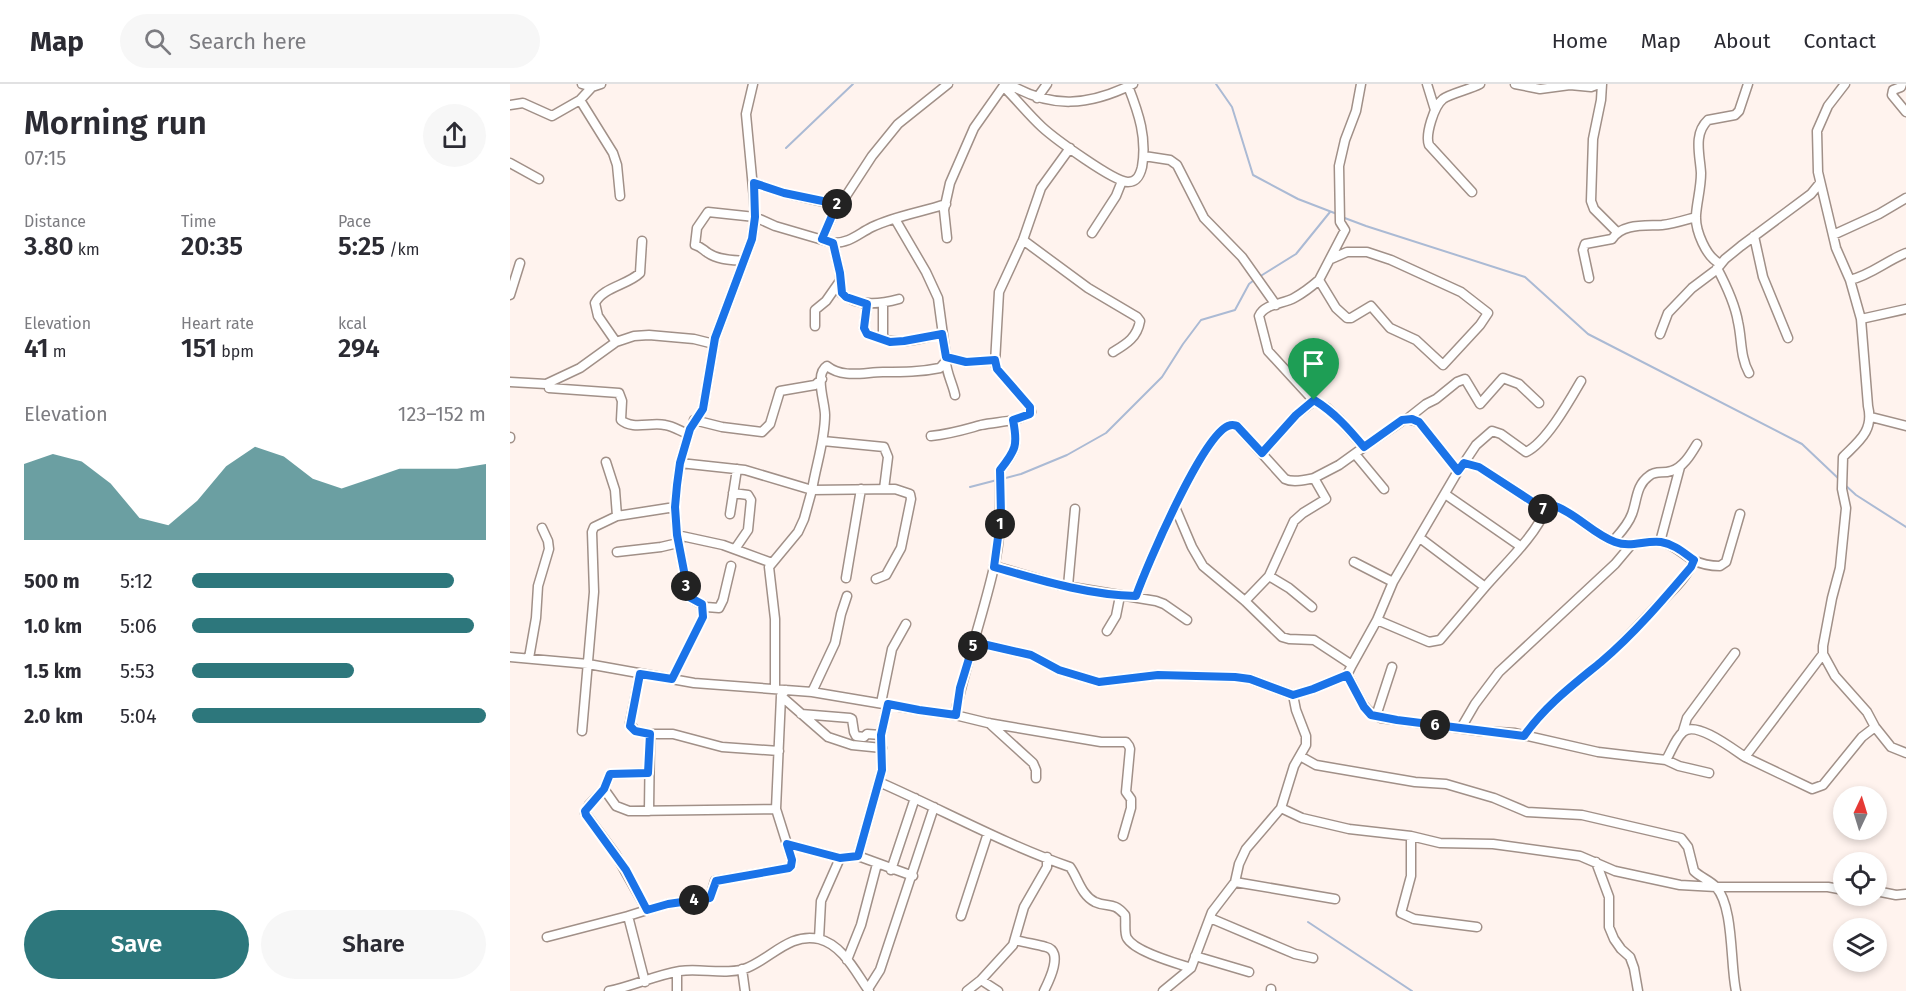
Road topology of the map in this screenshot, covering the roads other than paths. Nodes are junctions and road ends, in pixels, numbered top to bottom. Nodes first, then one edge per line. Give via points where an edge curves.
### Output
1 (582, 84) edge
2 (753, 84) edge
3 (948, 84) edge
4 (1047, 84) edge
5 (1361, 84) edge
6 (1427, 84) edge
7 (1479, 84) edge
8 (1515, 84) edge
9 (1600, 84) edge
10 (1845, 84) edge
11 (1902, 84) edge
12 (597, 85) edge
13 (1006, 85) edge
14 (1131, 85) edge
15 (1747, 85) edge
16 (1430, 95) junction
17 (1037, 98) junction
18 (1443, 99) junction
19 (580, 100) junction
20 (510, 105) edge
21 (1435, 110) junction
22 (1906, 112) edge
23 (1070, 148) junction
24 (1144, 156) junction
25 (510, 164) edge
26 (539, 179) dead end
27 (1122, 181) junction
28 (754, 183) junction
29 (1820, 183) junction
30 (1472, 192) dead end
31 (620, 196) dead end
32 (1906, 198) edge
33 (837, 204) junction
34 (946, 204) junction
35 (755, 217) junction
36 (1696, 217) junction
37 (895, 219) junction
38 (1617, 232) junction
39 (1092, 233) dead end
40 (1755, 236) junction
41 (1833, 236) junction
42 (947, 238) dead end
43 (822, 239) junction
44 (1023, 240) junction
45 (642, 241) dead end
46 (833, 243) junction
47 (1906, 253) edge
48 (1331, 259) junction
49 (744, 261) junction
50 (520, 263) dead end
51 (1719, 266) junction
52 (1588, 278) dead end
53 (1319, 280) junction
54 (1850, 280) junction
55 (840, 281) junction
56 (510, 295) edge
57 (899, 299) dead end
58 (867, 304) junction
59 (883, 304) junction
60 (1276, 305) junction
61 (1906, 309) edge
62 (1861, 319) junction
63 (815, 326) dead end
64 (942, 334) junction
65 (1660, 334) dead end
66 (1788, 338) dead end
67 (883, 339) junction
68 (616, 342) junction
69 (714, 344) junction
70 (1113, 352) dead end
71 (946, 360) junction
72 (995, 360) junction
73 (1749, 373) dead end
74 (822, 379) junction
75 (1581, 381) dead end
76 (510, 382) edge
77 (549, 388) dead end
78 (955, 396) dead end
79 (1314, 400) junction
80 (1539, 403) dead end
81 (1871, 417) junction
82 (1407, 419) junction
83 (694, 420) junction
84 (1013, 420) junction
85 (1906, 426) edge
86 (688, 434) junction
87 (931, 435) dead end
88 (823, 441) junction
89 (1697, 444) dead end
90 (1364, 447) junction
91 (1262, 453) junction
92 (1355, 454) junction
93 (606, 462) dead end
94 (680, 463) junction
95 (1464, 463) junction
96 (1680, 467) junction
97 (737, 469) junction
98 (1458, 471) junction
99 (1314, 478) junction
100 (861, 489) junction
101 (884, 489) junction
102 (1384, 489) dead end
103 (812, 490) junction
104 (733, 493) junction
105 (1445, 494) junction
106 (675, 507) junction
107 (1175, 507) junction
108 (1075, 509) dead end
109 (1545, 510) junction
110 (730, 514) dead end
111 (1740, 514) dead end
112 (617, 516) junction
113 (542, 528) dead end
114 (1420, 538) junction
115 (678, 539) junction
116 (1613, 542) junction
117 (1660, 542) junction
118 (1631, 545) junction
119 (1520, 546) junction
120 (735, 549) junction
121 (617, 552) dead end
122 (1694, 560) junction
123 (1354, 561) dead end
124 (772, 563) junction
125 (731, 566) dead end
126 (994, 567) junction
127 (1269, 576) junction
128 (846, 578) dead end
129 (876, 579) dead end
130 (1393, 582) junction
131 (1068, 586) junction
132 (1485, 587) junction
133 (847, 596) dead end
134 (1120, 596) junction
135 (1136, 596) junction
136 (1245, 601) junction
137 (702, 604) junction
138 (1312, 608) dead end
139 (1187, 620) dead end
140 (1377, 620) junction
141 (906, 624) dead end
142 (1107, 631) dead end
143 (974, 642) junction
144 (1735, 653) dead end
145 (1823, 654) junction
146 (510, 657) edge
147 (529, 658) junction
148 (588, 664) junction
149 (1353, 665) junction
150 (1392, 667) dead end
151 (640, 674) junction
152 (1347, 675) junction
153 (672, 679) junction
154 (781, 692) junction
155 (812, 692) junction
156 (1293, 695) junction
157 (884, 704) junction
158 (801, 714) junction
159 (956, 715) junction
160 (1376, 716) junction
161 (988, 723) junction
162 (1875, 727) junction
163 (1461, 728) junction
164 (582, 731) dead end
165 (1683, 731) junction
166 (650, 734) junction
167 (881, 735) junction
168 (1524, 736) junction
169 (882, 748) junction
170 (779, 751) junction
171 (1906, 753) edge
172 (1300, 756) junction
173 (1745, 757) junction
174 (1666, 760) junction
175 (648, 773) junction
176 (1709, 773) dead end
177 (1036, 778) dead end
178 (879, 782) junction
179 (604, 789) junction
180 (915, 798) junction
181 (934, 807) junction
182 (776, 808) junction
183 (1281, 808) junction
184 (649, 811) junction
185 (988, 833) junction
186 (1123, 836) dead end
187 (1411, 837) junction
188 (787, 844) junction
189 (858, 856) junction
190 (1047, 857) junction
191 (840, 858) junction
192 (1596, 862) junction
193 (877, 864) junction
194 (891, 870) junction
195 (913, 876) junction
196 (1235, 882) junction
197 (1716, 887) junction
198 (1833, 888) edge
199 (1887, 893) edge
200 (1906, 894) edge
201 (1335, 899) dead end
202 (647, 910) junction
203 (628, 916) junction
204 (961, 916) dead end
205 (1210, 918) junction
206 (1477, 927) dead end
207 (547, 937) dead end
208 (819, 939) junction
209 (1016, 940) junction
210 (1195, 956) junction
211 (1314, 958) dead end
212 (847, 960) junction
213 (1191, 968) junction
214 (742, 969) junction
215 (677, 972) junction
216 (1250, 972) dead end
217 (981, 980) junction
218 (645, 982) junction
219 (869, 990) edge
220 (609, 991) edge
221 (677, 991) edge
222 (745, 991) edge
223 (967, 991) edge
224 (998, 991) edge
225 (1044, 991) edge
226 (1163, 991) edge
227 (1638, 991) edge
228 (1736, 991) edge

1 - 12 street
2 - 28 street via 746,114
3 - 33 street via 898,124
4 - 17 street
5 - 48 street via 1339,166 1340,222 1345,230
6 - 16 street
7 - 18 street
8 - 9 street via 1540,89
9 - 38 street via 1591,201
10 - 29 street via 1828,106 1817,130
11 - 22 street via 1892,95
12 - 19 street
13 - 17 street
13 - 23 street via 1044,129
13 - 34 street via 974,128 950,183
14 - 17 street via 1077,102
14 - 24 street via 1143,130
15 - 36 street via 1735,115 1708,120 1701,130
16 - 18 street
16 - 21 street
18 - 21 street
19 - 20 street via 552,116 523,103
19 - 31 street via 613,153
21 - 30 street via 1429,145
23 - 27 street
23 - 44 street via 1041,188
24 - 27 street via 1139,176
24 - 60 street via 1177,165 1204,218 1242,257
25 - 26 street
27 - 39 street
28 - 33 street
28 - 35 street
29 - 40 street via 1811,195
29 - 41 street
32 - 41 street
33 - 43 street
34 - 37 street
34 - 42 street
35 - 43 street
35 - 49 street
35 - 49 street via 708,212 697,228 695,245 716,257
36 - 38 street
36 - 51 street via 1709,255
37 - 46 street via 848,242
37 - 64 street via 936,292
38 - 52 street via 1612,239 1583,247
40 - 51 street
40 - 66 street via 1763,277
41 - 54 street
43 - 46 street
44 - 70 street via 1088,288 1137,317 1140,321 1135,336
44 - 72 street via 999,292
45 - 68 street via 640,273 600,296 595,303 597,316
46 - 55 street
47 - 54 street via 1866,276
48 - 53 street
48 - 53 street via 1347,252 1367,252 1461,292 1488,313 1443,365 1416,340 1390,328 1371,306 1347,318
49 - 69 street
50 - 56 street
51 - 65 street via 1674,306
51 - 73 street via 1738,322
53 - 60 street
54 - 62 street
55 - 58 street via 846,297
55 - 63 street via 815,310
57 - 59 street
58 - 59 street
58 - 67 street via 864,328 867,334
59 - 67 street
60 - 79 street via 1265,308 1258,316 1268,351
61 - 62 street
62 - 81 street
64 - 67 street via 904,341
64 - 71 street
68 - 69 street via 649,335
68 - 76 street via 580,368 546,384
69 - 83 street via 703,409
71 - 72 street
71 - 74 street via 940,368 919,373 861,375 827,366 822,370
71 - 78 street
72 - 84 street via 997,369 1030,407 1030,414
74 - 83 street via 815,385 780,391 770,423 762,432
74 - 88 street
75 - 95 street via 1562,412 1530,450 1526,452 1492,431
77 - 86 street via 619,393 624,423 664,424
79 - 90 street via 1339,419
79 - 91 street
80 - 82 street via 1520,384 1503,378 1480,404 1465,379
81 - 85 street
81 - 145 street via 1868,431 1843,457 1846,508 1840,568
82 - 90 street
82 - 98 street via 1419,422
83 - 86 street
84 - 87 street
84 - 126 street via 1017,437 1014,449 1011,459 1000,470 1001,515
86 - 94 street
88 - 101 street via 884,447 888,457
88 - 103 street
89 - 96 street
90 - 92 street
91 - 99 street via 1289,481
91 - 107 street via 1237,426 1226,427 1206,450
92 - 99 street
92 - 102 street
93 - 112 street via 615,490
94 - 97 street
94 - 106 street
95 - 98 street
95 - 109 street via 1479,467
96 - 116 street via 1648,476 1639,489 1626,526
96 - 117 street
97 - 103 street
97 - 104 street
98 - 105 street
99 - 127 street via 1326,499 1294,521
100 - 101 street
100 - 103 street
100 - 128 street
101 - 129 street via 907,492 911,499 901,548 886,575
103 - 124 street via 798,532
104 - 110 street
104 - 120 street via 748,495 751,500 748,530
105 - 114 street
105 - 119 street
106 - 112 street
106 - 115 street
107 - 135 street
107 - 136 street via 1203,566
108 - 131 street
109 - 116 street via 1555,506 1563,509
109 - 119 street via 1542,520
111 - 122 street via 1726,562 1720,567
112 - 148 street via 597,524 592,532 595,580
113 - 147 street via 549,549 538,585
114 - 130 street
114 - 132 street
115 - 120 street
115 - 121 street via 661,547
115 - 137 street via 686,591
116 - 118 street
117 - 118 street
117 - 122 street via 1678,548
118 - 163 street via 1499,672
119 - 132 street
120 - 124 street
122 - 168 street via 1644,621 1554,700
123 - 130 street
124 - 154 street via 769,573
125 - 137 street via 719,608
126 - 131 street
126 - 143 street
127 - 136 street
127 - 138 street
130 - 140 street
131 - 134 street
132 - 140 street via 1435,642
133 - 155 street via 835,643
134 - 135 street
134 - 142 street via 1116,616
135 - 139 street via 1164,604
136 - 149 street via 1281,637 1314,640
137 - 153 street via 703,617
140 - 149 street
141 - 157 street via 892,649
143 - 156 street via 1031,655 1059,670 1099,682 1158,675 1235,677
143 - 159 street
144 - 165 street via 1687,718
145 - 162 street via 1835,676 1868,712
145 - 173 street
146 - 147 street
147 - 148 street
148 - 151 street
148 - 164 street
149 - 152 street
150 - 160 street
151 - 153 street
151 - 166 street via 630,726
152 - 156 street
152 - 160 street via 1364,707
153 - 154 street
154 - 155 street
154 - 158 street
154 - 170 street
155 - 157 street
156 - 172 street via 1306,736
157 - 159 street
157 - 167 street
158 - 167 street via 850,718 856,736
158 - 169 street via 828,737 852,745
159 - 161 street
160 - 163 street
161 - 177 street via 1033,763
161 - 186 street via 1128,744 1125,786 1131,808
162 - 171 street via 1891,747
162 - 173 street via 1862,737 1823,785 1812,789
163 - 168 street
165 - 173 street via 1698,730 1713,736
165 - 174 street
166 - 170 street via 673,734 722,747
166 - 175 street
167 - 169 street
168 - 174 street via 1598,752
169 - 178 street
170 - 182 street
172 - 183 street
172 - 197 street via 1316,765 1446,784 1527,812 1582,815 1681,838 1688,847 1694,871
174 - 176 street
175 - 179 street via 610,774
175 - 184 street
178 - 180 street
178 - 189 street
179 - 184 street via 616,806 624,810
179 - 202 street via 585,813 626,870
180 - 181 street
180 - 194 street
181 - 185 street
181 - 195 street
182 - 184 street
182 - 188 street
183 - 187 street via 1302,818 1349,830
183 - 196 street via 1246,849
185 - 190 street
185 - 204 street
187 - 192 street via 1440,843 1529,848 1580,855
187 - 206 street via 1411,876 1401,913 1414,919
188 - 191 street
188 - 202 street via 792,860 789,868 716,881 710,898
189 - 191 street
189 - 193 street
190 - 209 street via 1047,867 1024,907
190 - 213 street via 1070,867 1080,887 1096,902 1113,904 1125,915 1125,937 1130,942 1157,957
191 - 208 street via 821,901
192 - 197 street via 1634,876
192 - 227 street via 1609,897 1609,927 1617,944 1630,957
193 - 194 street
193 - 212 street
194 - 195 street
195 - 219 street via 880,970
196 - 201 street
196 - 205 street
197 - 198 street
197 - 228 street via 1728,909
199 - 200 street
202 - 203 street
203 - 207 street
203 - 218 street
205 - 210 street
205 - 211 street via 1295,954
208 - 212 street
208 - 214 street via 788,943
209 - 217 street
209 - 225 street via 1046,946 1053,953 1055,966
210 - 213 street
210 - 216 street
212 - 219 street
213 - 226 street
214 - 215 street
214 - 222 street
215 - 218 street
215 - 221 street
217 - 223 street
217 - 224 street
218 - 220 street

